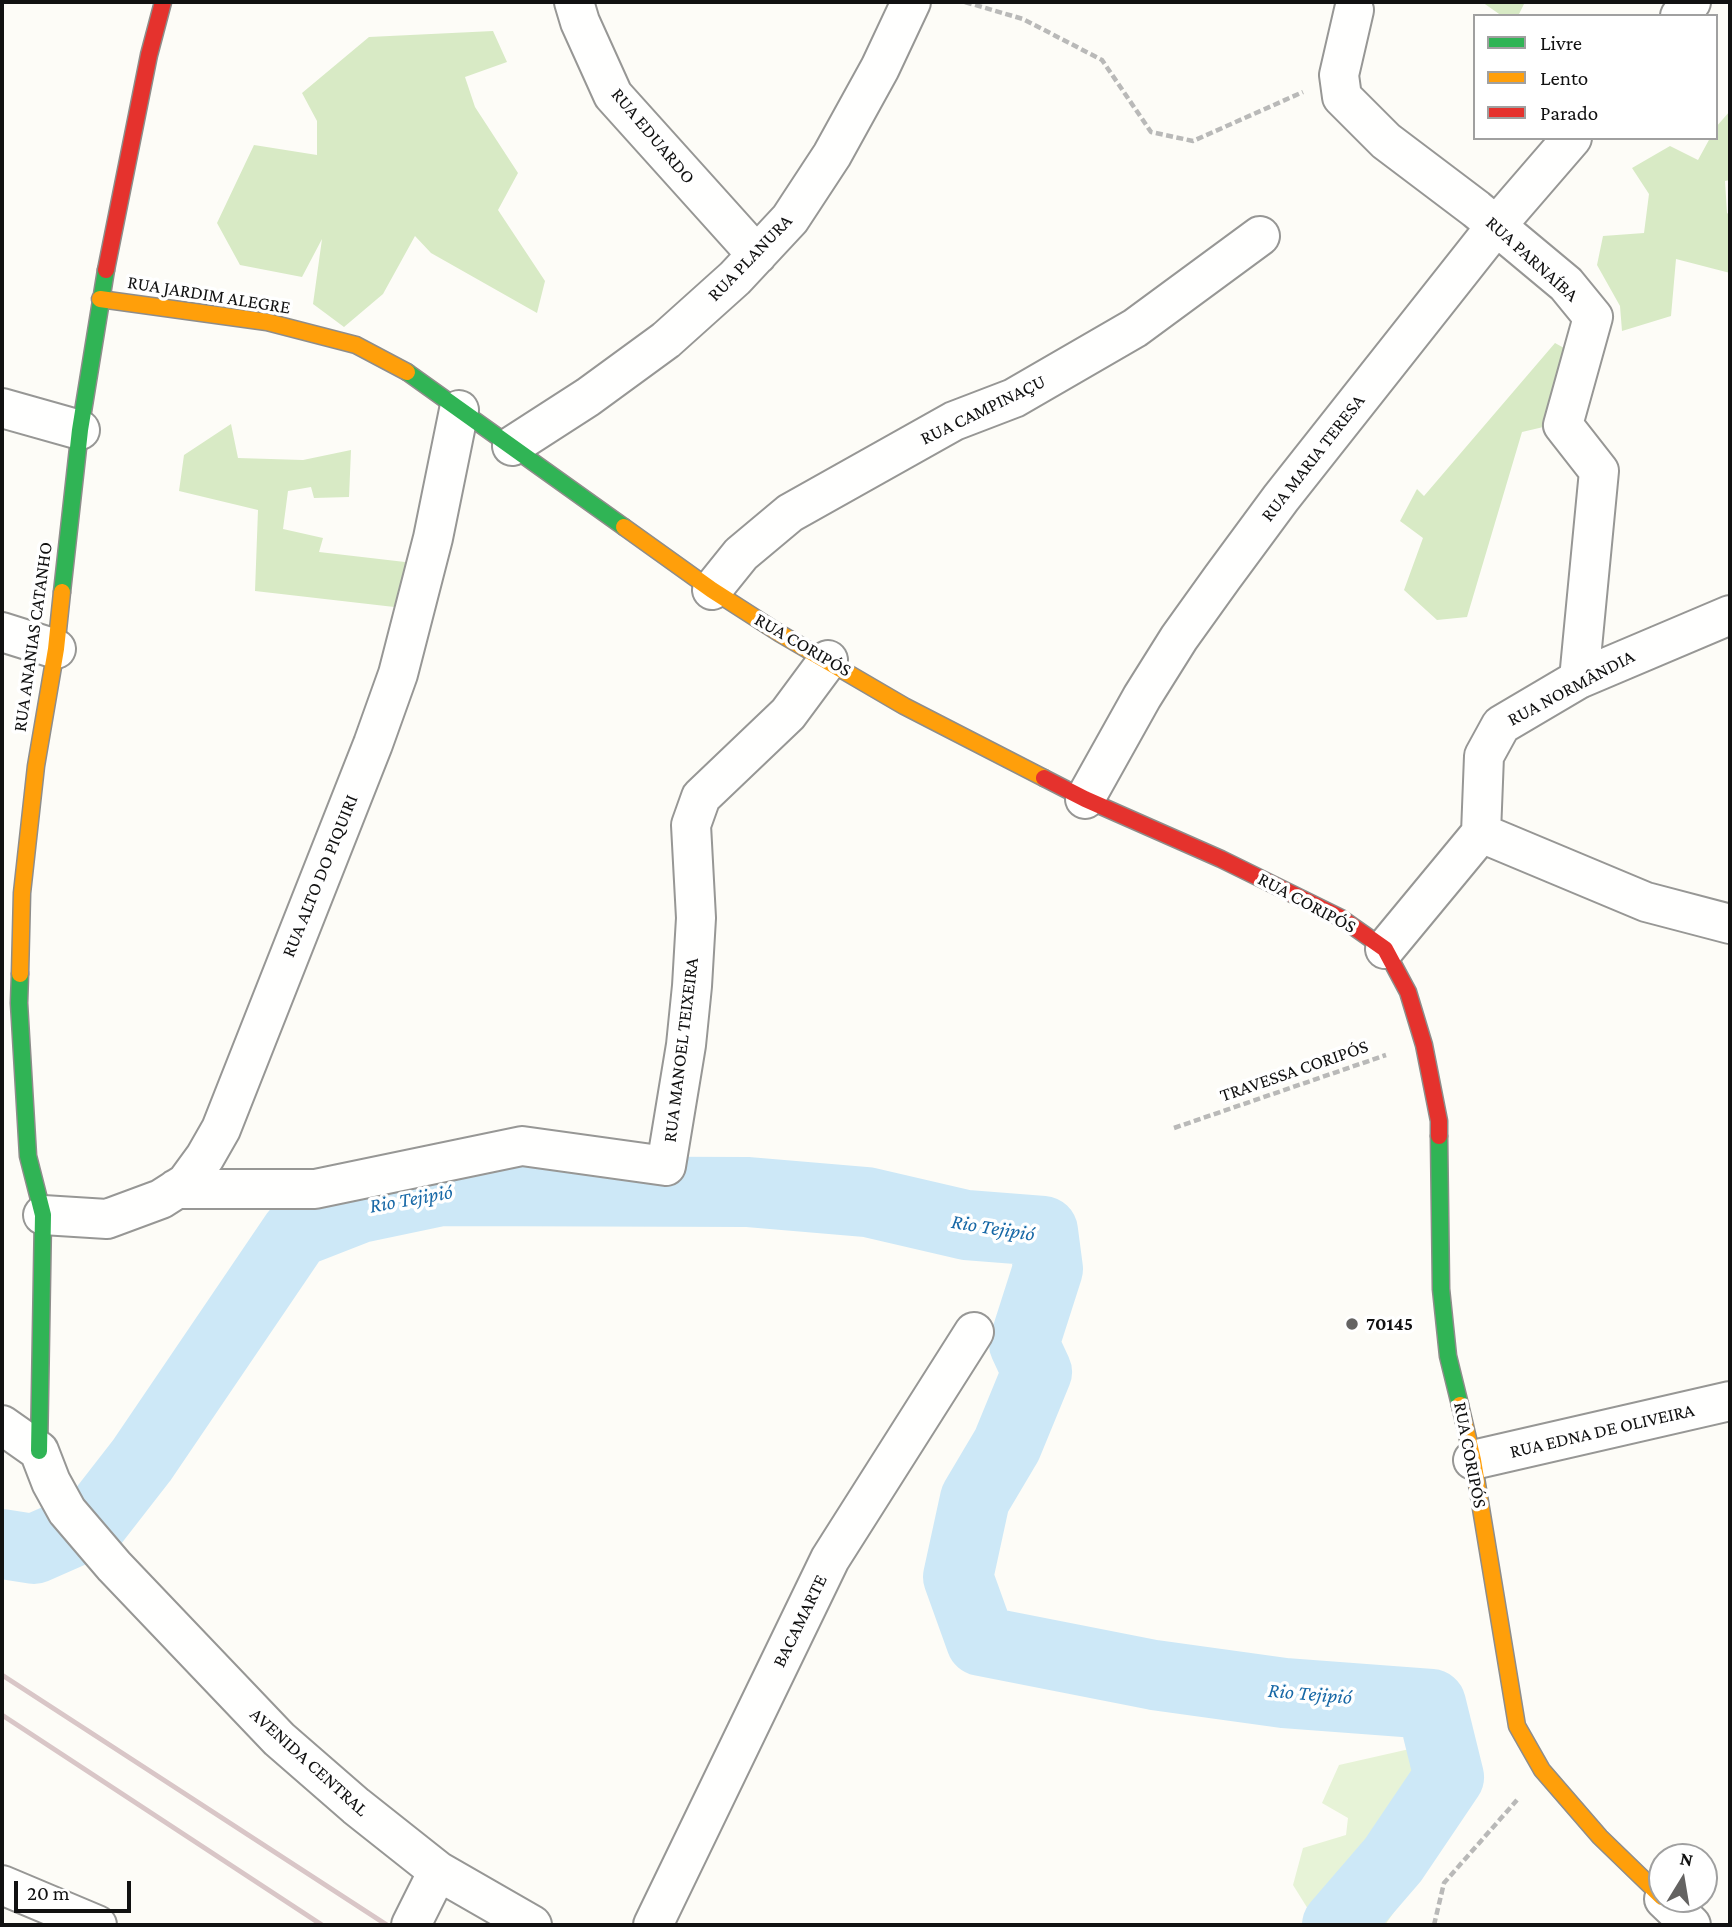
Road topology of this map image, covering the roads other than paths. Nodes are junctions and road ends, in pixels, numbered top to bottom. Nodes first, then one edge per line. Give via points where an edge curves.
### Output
1 (163, 2) edge
2 (574, 2) edge
3 (911, 2) edge
4 (1354, 10) dead end
5 (1570, 140) edge
6 (1496, 226) junction
7 (1260, 236) dead end
8 (757, 256) junction
9 (100, 299) junction
10 (2, 408) edge
11 (459, 410) junction
12 (80, 430) junction
13 (512, 446) junction
14 (712, 590) junction
15 (1730, 615) edge
16 (2, 632) edge
17 (56, 649) junction
18 (828, 660) junction
19 (1579, 679) junction
20 (1085, 799) junction
21 (1481, 833) junction
22 (1730, 924) edge
23 (1385, 949) junction
24 (176, 1189) junction
25 (43, 1215) junction
26 (974, 1332) dead end
27 (1730, 1401) edge
28 (2, 1425) edge
29 (39, 1451) junction
30 (1473, 1460) junction
31 (438, 1871) junction
32 (1648, 1883) edge
33 (2, 1885) edge
34 (97, 1925) edge
35 (411, 1925) edge
36 (532, 1925) edge
37 (653, 1925) edge

1 - 9 street, RUA ANANIAS CATANHO
2 - 8 street, RUA EDUARDO via 613,94
3 - 8 street, RUA PLANURA via 832,155 790,219
4 - 6 street, RUA PARNAÍBA via 1339,75 1342,97 1386,141
5 - 6 street, RUA MARIA TERESA
6 - 19 street, RUA PARNAÍBA via 1566,284 1593,317 1563,425 1599,471
6 - 20 street, RUA MARIA TERESA via 1200,608 1142,697
7 - 14 street, RUA CAMPINAÇU via 1135,328 1013,398 954,421 790,513 741,554
8 - 13 street, RUA PLANURA via 666,340
9 - 11 street, RUA JARDIM ALEGRE via 267,322 356,345 411,374
9 - 12 street, RUA ANANIAS CATANHO
10 - 12 street
11 - 13 street, RUA CORIPÓS
11 - 24 street, RUA ALTO DO PIQUIRI via 424,575 398,674 373,744 221,1129 186,1183
12 - 17 street, RUA ANANIAS CATANHO
13 - 14 street, RUA CORIPÓS
14 - 18 street, RUA CORIPÓS
15 - 19 street, RUA NORMÂNDIA
16 - 17 street
17 - 25 street, RUA ANANIAS CATANHO via 36,766 22,893 19,1003 28,1156
18 - 20 street, RUA CORIPÓS
18 - 24 street, RUA MANOEL TEIXEIRA via 788,714 701,797 691,825 696,918 692,986 666,1166 522,1146 315,1189
19 - 21 street, RUA NORMÂNDIA via 1501,725 1492,738 1484,756
20 - 23 street, RUA CORIPÓS via 1294,894
21 - 22 street via 1646,902
21 - 23 street
23 - 30 street, RUA CORIPÓS via 1408,992 1439,1121 1441,1289 1448,1356
24 - 25 street, RUA ALTO DO PIQUIRI via 107,1219
25 - 29 street, RUA ANANIAS CATANHO
26 - 37 street, BACAMARTE via 830,1559
27 - 30 street, RUA EDNA DE OLIVEIRA
28 - 29 street
29 - 31 street, AVENIDA CENTRAL via 66,1511 279,1740
30 - 32 street, RUA CORIPÓS via 1517,1726 1542,1770
31 - 35 street
31 - 36 street, AVENIDA CENTRAL
33 - 34 street

